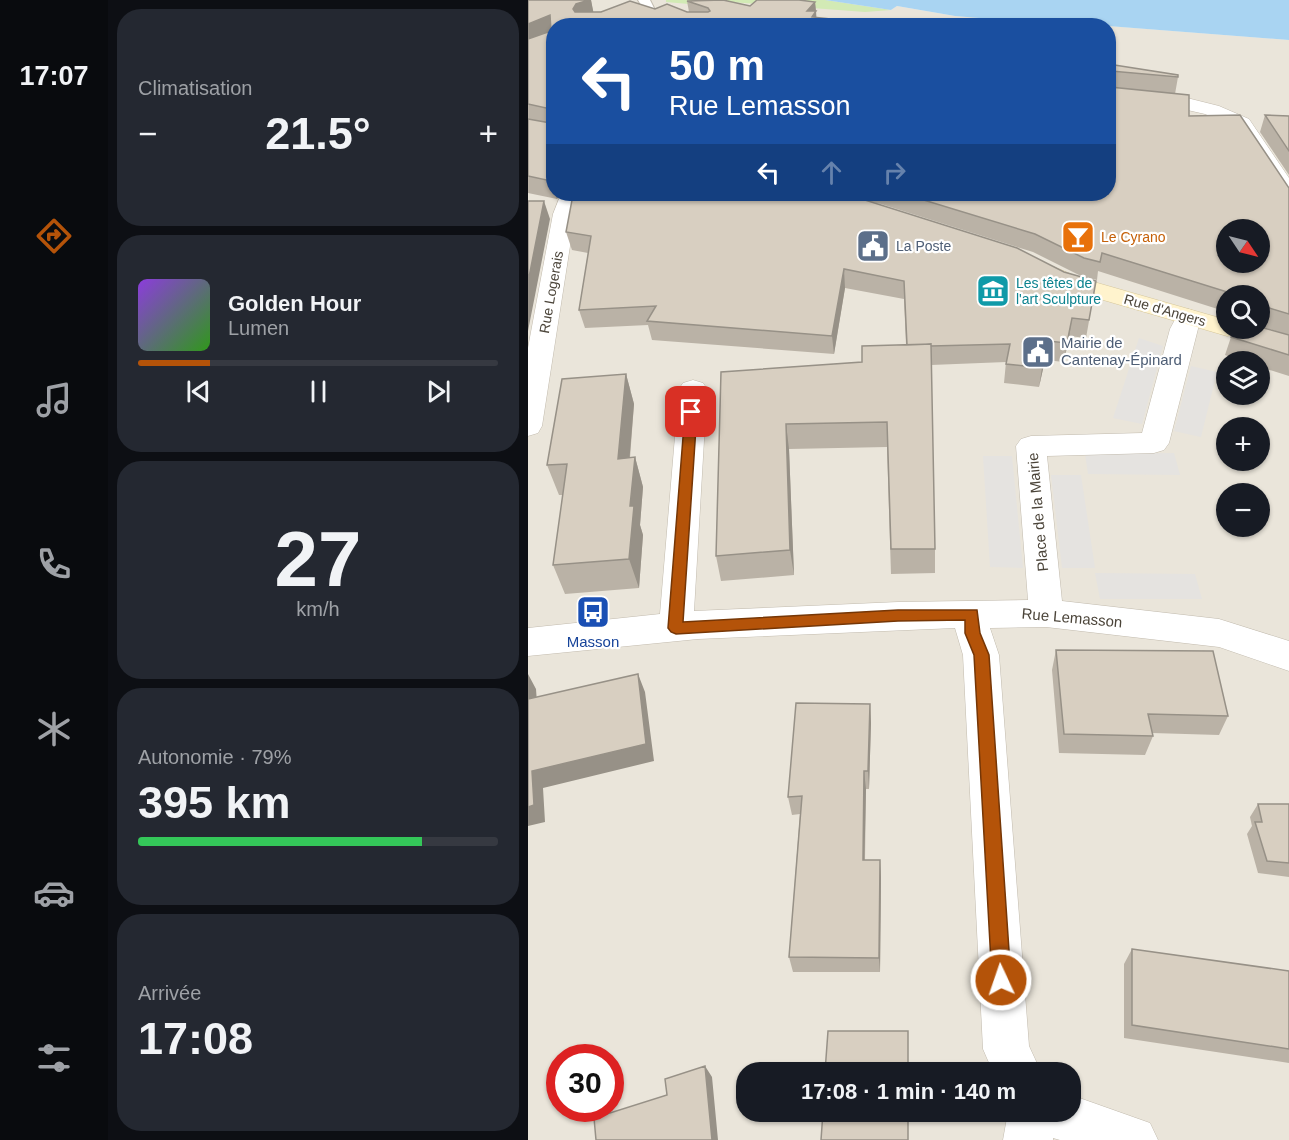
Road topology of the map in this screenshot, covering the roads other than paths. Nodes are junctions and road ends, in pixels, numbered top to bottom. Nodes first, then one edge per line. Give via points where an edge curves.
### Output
1 (642, 6) edge
2 (666, 10) edge
3 (1116, 97) edge
4 (1289, 194) edge
5 (569, 201) edge
6 (1032, 263) edge
7 (1188, 317) junction
8 (1216, 325) edge
9 (693, 389) dead end
10 (528, 426) edge
11 (1046, 613) junction
12 (972, 614) junction
13 (676, 628) junction
14 (528, 642) edge
15 (1289, 656) edge
16 (1012, 1062) edge
17 (1031, 1122) edge
18 (1079, 1122) edge
19 (1028, 1140) edge
20 (1133, 1140) edge

1 - 2 street
3 - 4 street via 1183,103 1242,123
5 - 10 street, Rue Logerais
6 - 7 main road, Rue d'Angers via 1071,283
7 - 8 main road, Rue d'Angers
7 - 11 street, Place de la Mairie via 1154,443 1031,446
9 - 13 street
11 - 12 street, Rue Lemasson
11 - 15 street, Rue Lemasson via 1219,633
12 - 13 street, Rue Lemasson
12 - 16 street via 973,633 981,655 1006,1049
13 - 14 street, Rue Lemasson
17 - 19 street
18 - 20 street

